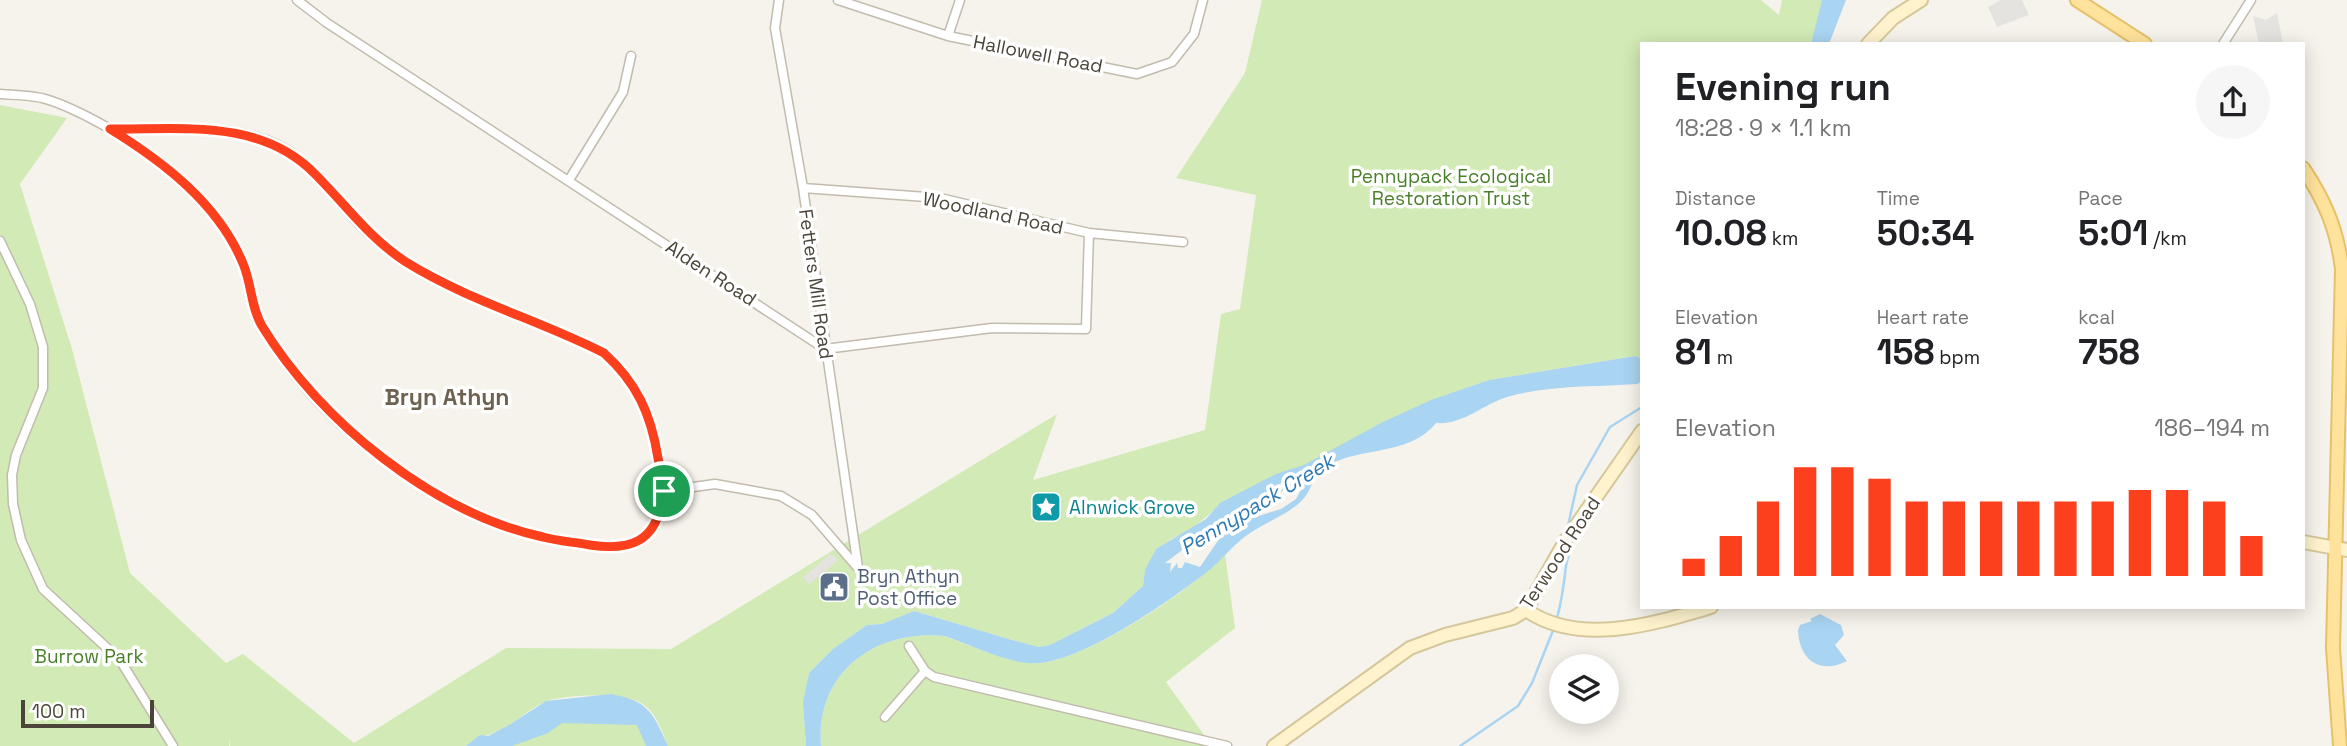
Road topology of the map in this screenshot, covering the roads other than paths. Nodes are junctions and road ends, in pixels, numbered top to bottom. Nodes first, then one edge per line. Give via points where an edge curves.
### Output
1 (297, 0) edge
2 (779, 0) edge
3 (838, 0) edge
4 (960, 0) edge
5 (1203, 0) edge
6 (1921, 0) edge
7 (2077, 0) edge
8 (2251, 0) edge
9 (948, 36) junction
10 (1870, 42) edge
11 (2143, 42) edge
12 (2224, 42) edge
13 (631, 56) dead end
14 (0, 94) edge
15 (110, 129) junction
16 (2305, 171) edge
17 (569, 180) junction
18 (803, 188) junction
19 (1089, 233) junction
20 (0, 241) edge
21 (1183, 243) dead end
22 (825, 349) junction
23 (1640, 434) edge
24 (664, 491) junction
25 (2305, 542) edge
26 (2341, 549) edge
27 (1703, 609) edge
28 (1526, 610) junction
29 (909, 646) dead end
30 (925, 671) junction
31 (885, 717) dead end
32 (173, 746) edge
33 (1227, 746) edge
34 (1274, 746) edge
35 (2340, 746) edge

1 - 17 street, Alden Road
2 - 18 street, Fetters Mill Road via 775,28
3 - 9 street, Hallowell Road
4 - 9 street
5 - 9 street, Hallowell Road via 1194,34 1172,62 1137,74
6 - 10 street via 1893,18
7 - 11 main road
8 - 12 street
13 - 17 street via 623,92
14 - 15 street via 43,98
15 - 24 street via 230,131 258,136 284,148 317,175 362,227 399,258 437,280 604,353 625,371 648,414
15 - 24 street via 174,173 207,207 244,265 253,308 284,360 356,437 398,469 495,521 542,537 599,546 645,538 661,511
16 - 26 main road via 2330,213 2342,269
17 - 22 street, Alden Road
18 - 19 street, Woodland Road via 940,198
18 - 22 street, Fetters Mill Road
19 - 21 street, Woodland Road
19 - 22 street via 1086,329 992,328
20 - 32 street via 30,304 43,347 43,388 12,475 21,540 43,589 120,660
22 - 24 street, Fetters Mill Road via 861,571 812,515 781,496 715,484
23 - 28 street, Terwood Road via 1570,534
25 - 26 street
26 - 35 main road via 2333,648
27 - 28 street via 1618,629 1549,622
28 - 34 street, Terwood Road via 1513,618 1410,648
29 - 30 street
30 - 31 street
30 - 33 street via 934,677

